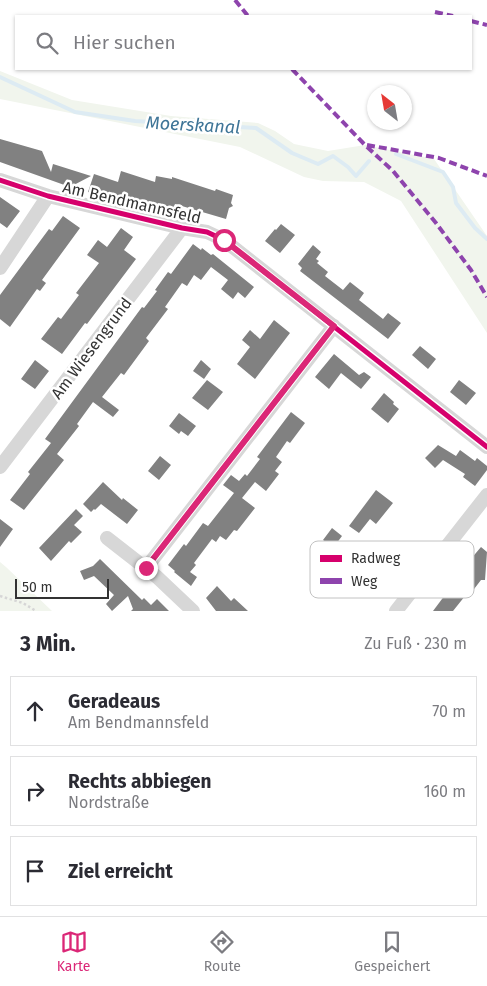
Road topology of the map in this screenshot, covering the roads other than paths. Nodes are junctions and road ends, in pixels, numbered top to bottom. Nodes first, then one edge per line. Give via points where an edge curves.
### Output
1 (0, 180) edge
2 (48, 196) junction
3 (182, 228) junction
4 (0, 268) edge
5 (334, 326) junction
6 (487, 447) edge
7 (0, 467) edge
8 (487, 495) edge
9 (107, 538) dead end
10 (451, 541) edge
11 (146, 568) junction
12 (406, 598) edge
13 (192, 611) edge
14 (396, 611) edge

1 - 2 street, Am Bendmannsfeld
2 - 3 street, Am Bendmannsfeld
2 - 4 street
3 - 5 street, Am Bendmannsfeld via 207,232 224,240
3 - 7 street, Am Wiesengrund
5 - 6 street, Am Bendmannsfeld
5 - 11 street
8 - 10 street
9 - 11 street
11 - 13 street
12 - 14 street

